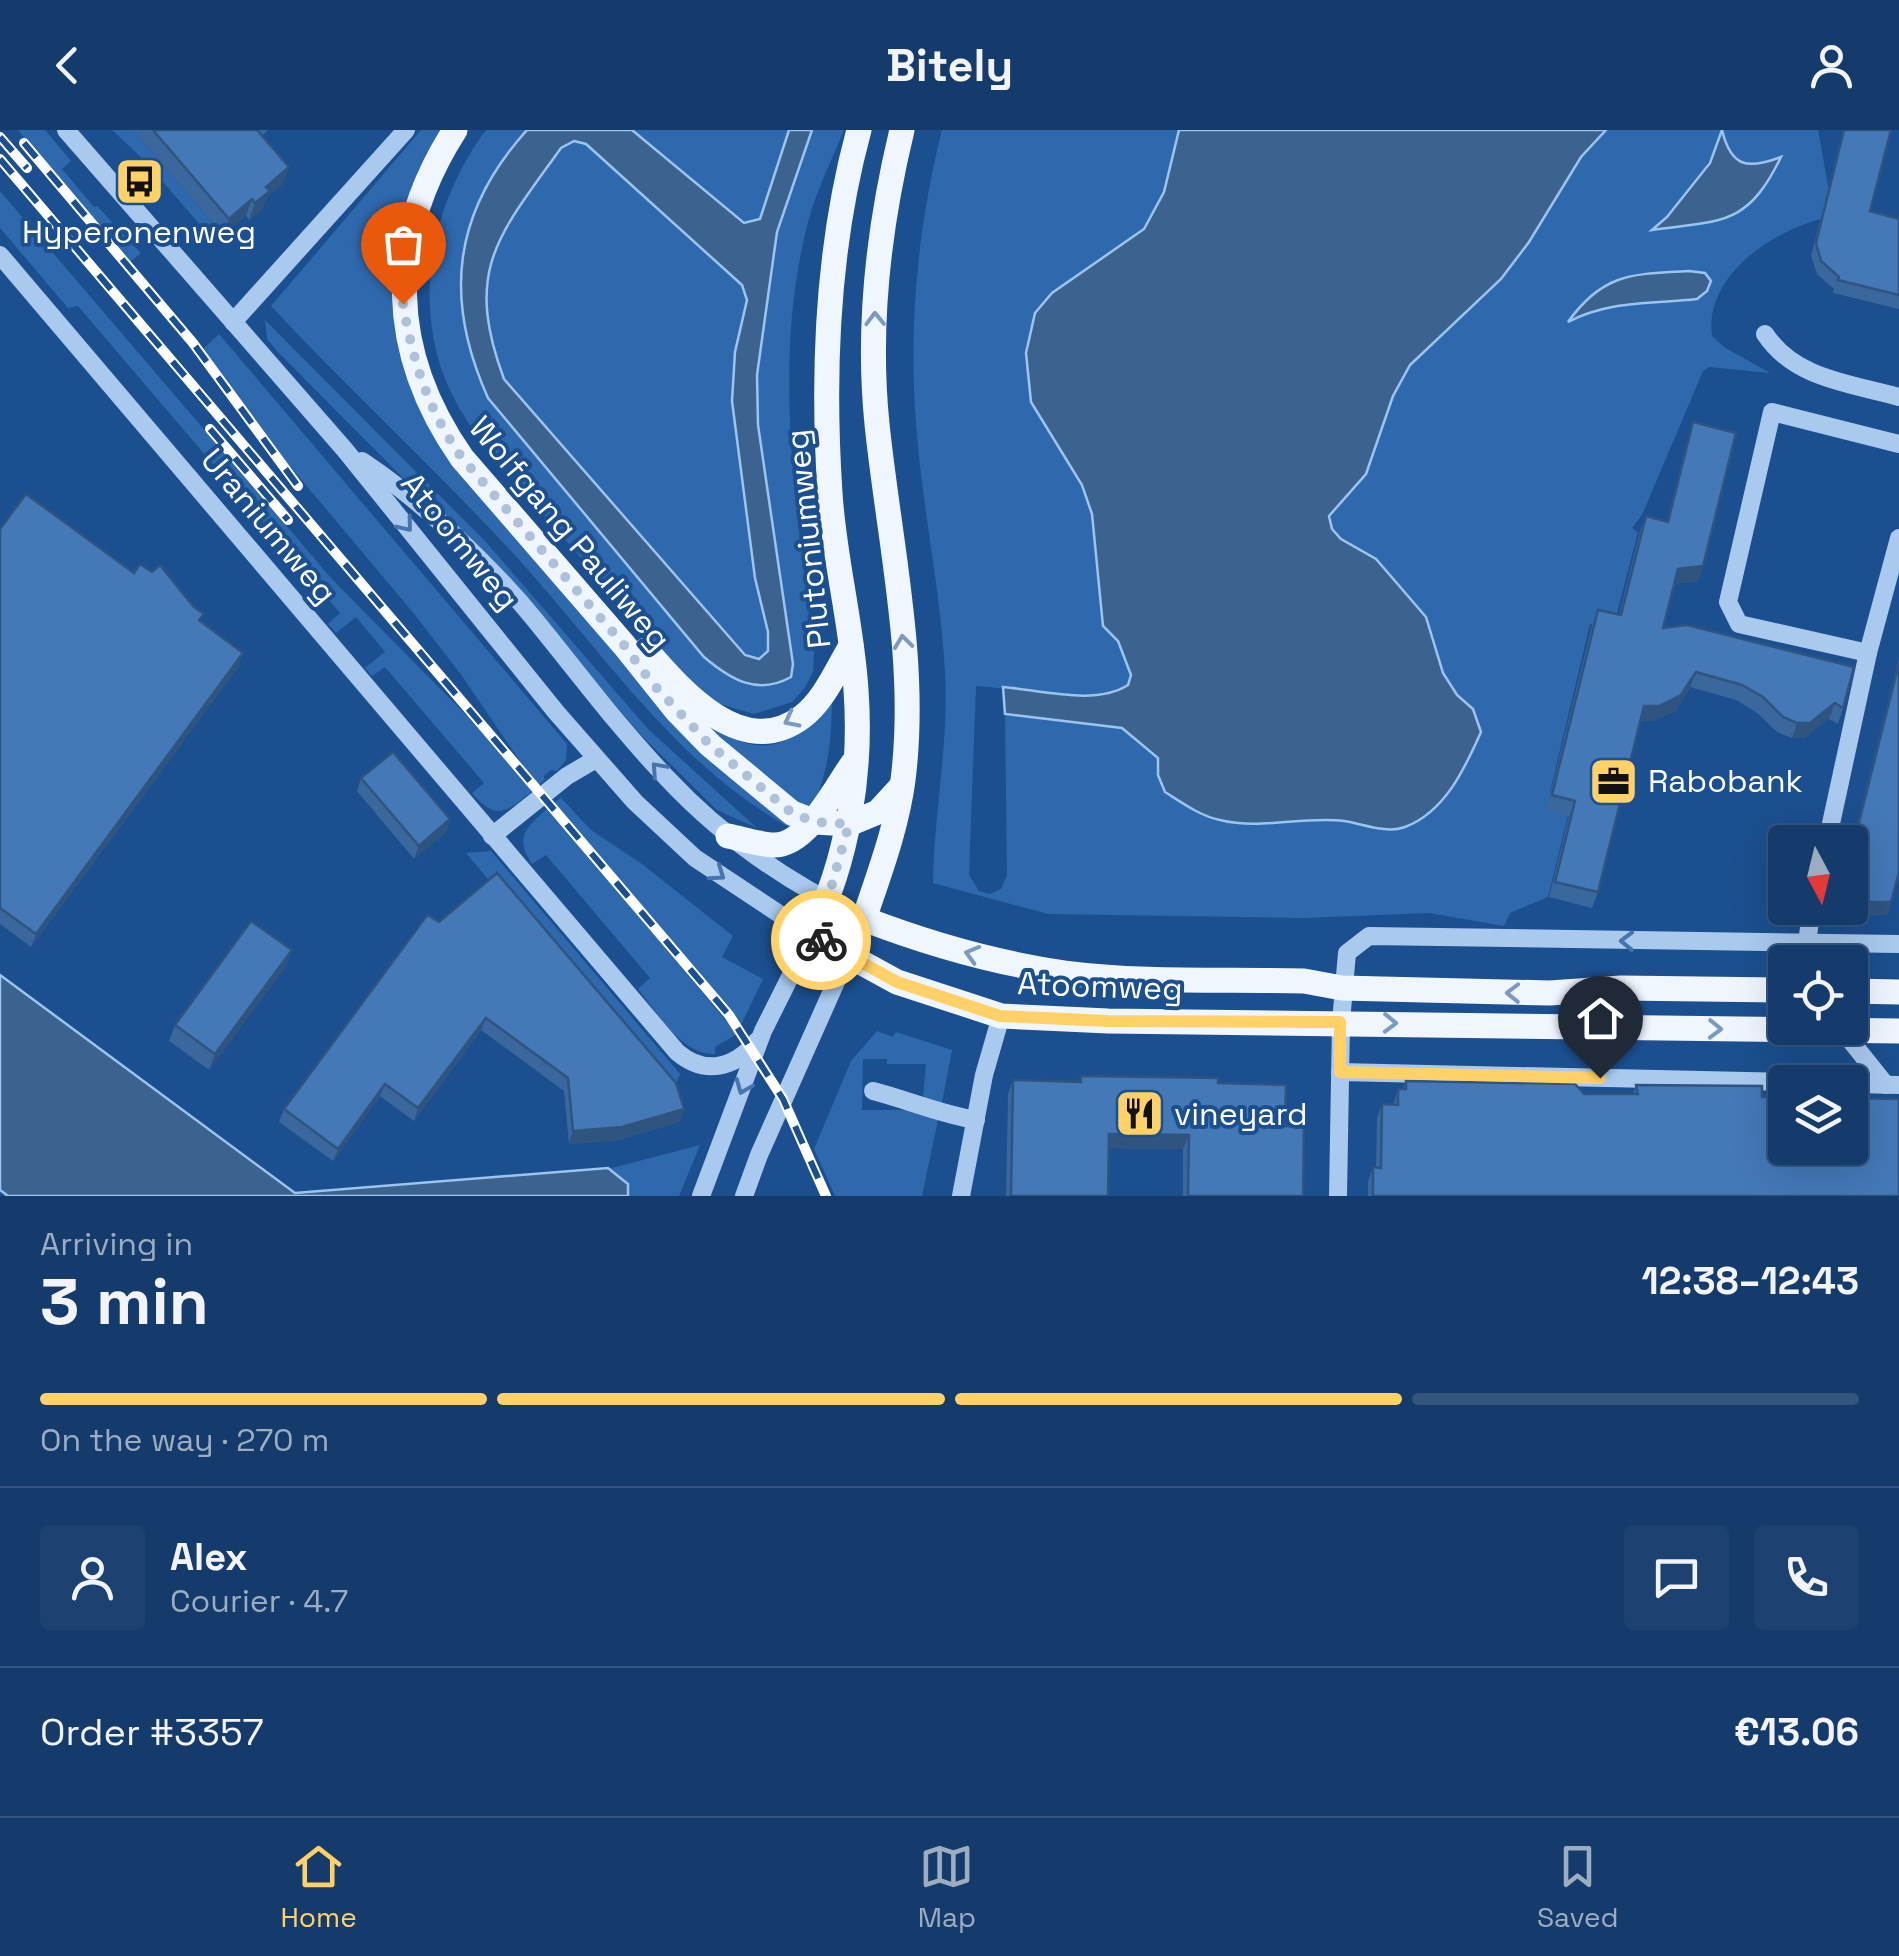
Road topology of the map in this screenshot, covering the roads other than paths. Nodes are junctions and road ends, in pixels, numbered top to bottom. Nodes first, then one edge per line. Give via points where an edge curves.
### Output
1 (66, 130) edge
2 (406, 130) edge
3 (455, 130) edge
4 (474, 130) edge
5 (860, 130) edge
6 (902, 130) edge
7 (0, 255) edge
8 (233, 322) junction
9 (1765, 334) dead end
10 (1899, 396) edge
11 (1899, 444) edge
12 (344, 450) junction
13 (1899, 538) edge
14 (851, 646) junction
15 (1868, 653) junction
16 (596, 759) junction
17 (855, 761) junction
18 (903, 784) junction
19 (815, 822) junction
20 (849, 824) junction
21 (1831, 825) edge
22 (492, 836) junction
23 (728, 836) junction
24 (827, 902) junction
25 (864, 919) junction
26 (1809, 925) edge
27 (811, 934) junction
28 (1805, 943) junction
29 (1899, 944) edge
30 (850, 955) junction
31 (1342, 988) junction
32 (1768, 990) edge
33 (1868, 991) edge
34 (1899, 992) edge
35 (1000, 1016) junction
36 (1340, 1022) junction
37 (1768, 1029) edge
38 (1868, 1030) edge
39 (763, 1031) junction
40 (1899, 1031) edge
41 (1856, 1045) edge
42 (1340, 1072) junction
43 (1768, 1082) edge
44 (1868, 1084) edge
45 (1893, 1085) edge
46 (873, 1091) dead end
47 (976, 1120) junction
48 (701, 1196) edge
49 (744, 1196) edge
50 (961, 1196) edge
51 (1338, 1196) edge

1 - 8 street, Atoomweg
2 - 8 street
3 - 19 main road, Wolfgang Pauliweg via 412,218 404,269 412,357 440,426 676,710 792,813
14 -> 4 main road, Wolfgang Pauliweg via 802,717 768,729 720,719 678,686 486,464 440,394 418,306 420,258 437,190
5 - 14 main road, Plutoniumweg via 828,328 830,495
18 -> 6 main road via 907,696 876,419 875,289
7 - 22 street, Uraniumweg
8 - 12 street, Atoomweg
9 - 10 street via 1778,353 1809,372
11 - 15 street via 1772,412 1728,602 1739,624
12 -> 16 street, Atoomweg
23 -> 12 street, Atoomweg via 670,782 464,547 402,487
13 - 15 street
14 - 17 main road, Plutoniumweg
15 - 21 street
16 - 22 street
16 -> 27 street, Atoomweg via 695,858
17 - 19 main road
17 - 20 main road, Plutoniumweg
18 - 20 main road via 878,812
18 - 25 main road
19 - 20 main road, Wolfgang Pauliweg
19 - 23 main road via 787,843
20 - 24 main road, Plutoniumweg
22 - 39 street, Uraniumweg via 677,1052 716,1068 740,1058
23 - 24 street, Atoomweg
24 - 25 street, Atoomweg
24 - 27 main road, Plutoniumweg
25 - 30 street
31 -> 25 main road, Atoomweg via 1304,980 1068,973 997,961
26 - 28 street
27 - 30 main road, Atoomweg
27 - 39 street, Plutoniumweg
28 - 29 street
28 -> 31 street via 1369,936 1347,953
30 - 35 main road, Atoomweg via 897,982
30 - 49 street
32 -> 31 main road, Atoomweg via 1550,994
31 - 36 street
33 - 34 main road
35 - 36 main road, Atoomweg
35 - 47 street
36 -> 37 main road, Atoomweg
36 - 42 street
38 - 40 main road, Atoomweg
39 -> 48 street, Plutoniumweg
41 - 45 street
42 - 43 street
42 - 51 street
44 - 45 street
46 - 47 street
47 - 50 street

